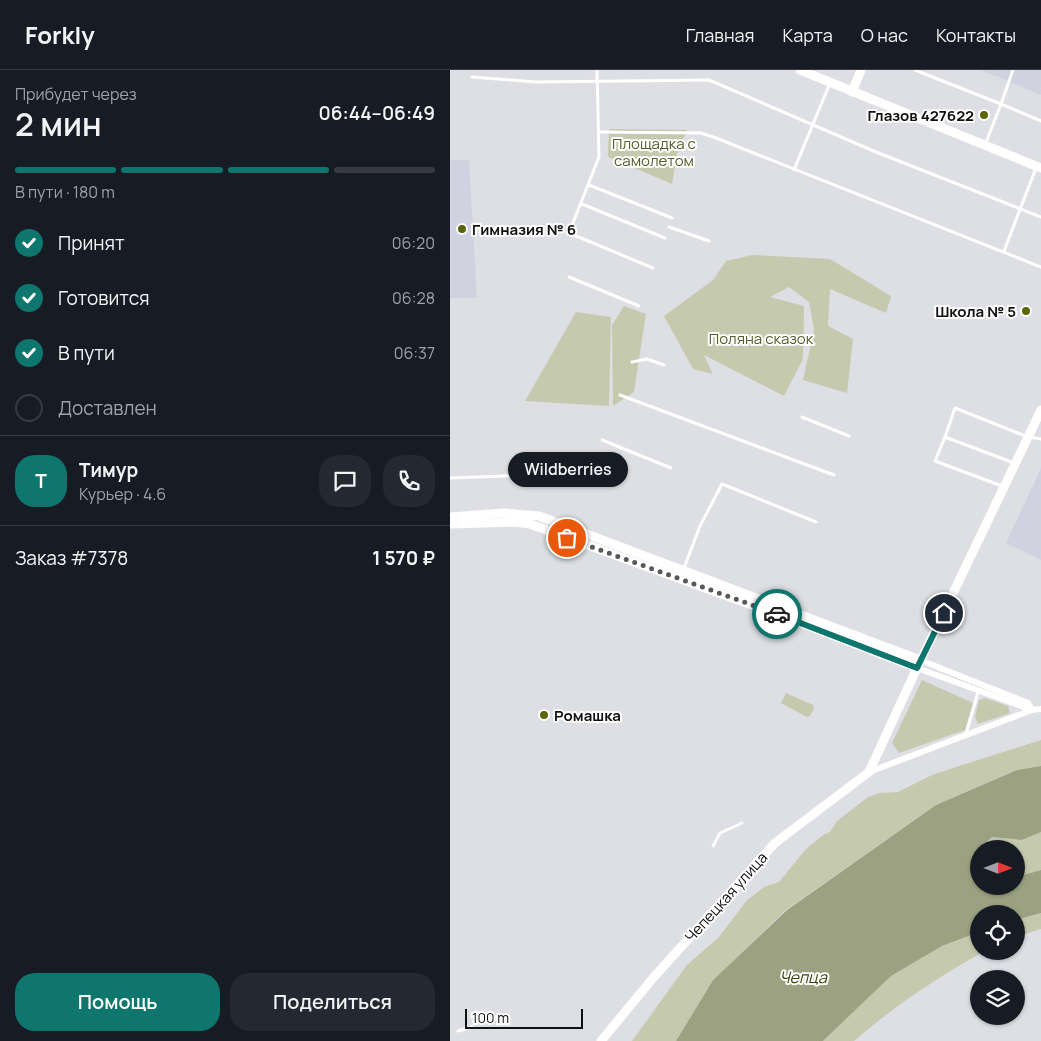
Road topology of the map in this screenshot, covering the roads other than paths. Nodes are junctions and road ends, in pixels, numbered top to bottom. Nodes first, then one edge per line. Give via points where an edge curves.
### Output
1 (597, 70) edge
2 (800, 70) edge
3 (861, 70) edge
4 (914, 70) edge
5 (1013, 70) edge
6 (472, 77) dead end
7 (597, 80) junction
8 (830, 83) junction
9 (852, 92) junction
10 (1001, 104) junction
11 (1041, 121) edge
12 (813, 124) junction
13 (599, 132) junction
14 (985, 146) junction
15 (1039, 167) edge
16 (794, 170) junction
17 (590, 185) junction
18 (582, 204) junction
19 (1020, 208) junction
20 (1041, 217) edge
21 (672, 218) dead end
22 (669, 227) dead end
23 (664, 238) dead end
24 (709, 242) dead end
25 (1004, 251) junction
26 (1041, 267) edge
27 (653, 268) dead end
28 (569, 277) dead end
29 (639, 306) dead end
30 (632, 362) dead end
31 (664, 365) dead end
32 (620, 395) dead end
33 (1041, 410) edge
34 (802, 417) dead end
35 (849, 436) dead end
36 (945, 437) junction
37 (1028, 437) junction
38 (1041, 439) edge
39 (602, 440) dead end
40 (1016, 464) junction
41 (672, 468) dead end
42 (531, 475) dead end
43 (834, 475) dead end
44 (450, 478) edge
45 (1005, 487) junction
46 (450, 517) edge
47 (816, 522) dead end
48 (450, 524) edge
49 (682, 574) junction
50 (918, 664) junction
51 (979, 691) junction
52 (1028, 703) junction
53 (1041, 708) edge
54 (1032, 710) junction
55 (966, 734) junction
56 (869, 772) junction
57 (742, 823) dead end
58 (713, 846) dead end
59 (472, 1027) dead end
60 (458, 1031) dead end
61 (601, 1041) edge

1 - 7 lane
2 - 8 street
3 - 9 street
4 - 10 lane
5 - 10 lane
6 - 7 lane via 536,82
7 - 12 lane via 709,80
7 - 13 lane
8 - 9 street
8 - 12 lane
9 - 14 street
10 - 11 lane
10 - 14 lane
12 - 16 lane
12 - 19 lane
13 - 16 lane via 701,133
13 - 17 lane via 599,157
14 - 15 street
15 - 19 lane
16 - 25 lane
17 - 18 lane
17 - 21 lane
18 - 23 lane
18 - 27 lane via 569,233
19 - 20 lane
19 - 25 lane
22 - 24 lane
25 - 26 lane
28 - 29 lane
30 - 31 lane via 647,359
32 - 43 lane
33 - 37 street
34 - 35 lane
36 - 37 lane via 955,408
36 - 40 lane
36 - 45 lane via 935,461
37 - 38 lane
37 - 40 street
39 - 41 lane
40 - 45 street
42 - 44 lane
45 - 50 street
46 - 49 street via 503,513 539,516
47 - 49 lane via 722,484 700,526
48 - 49 street via 530,524
49 - 50 street
50 - 51 street
50 - 52 street via 934,666
50 - 56 street
51 - 54 street
51 - 55 lane
52 - 53 street
52 - 54 street
53 - 54 street
54 - 55 street
55 - 56 street
56 - 61 street, Чепецкая улица via 775,843 653,978
57 - 58 lane via 720,833
59 - 60 lane

